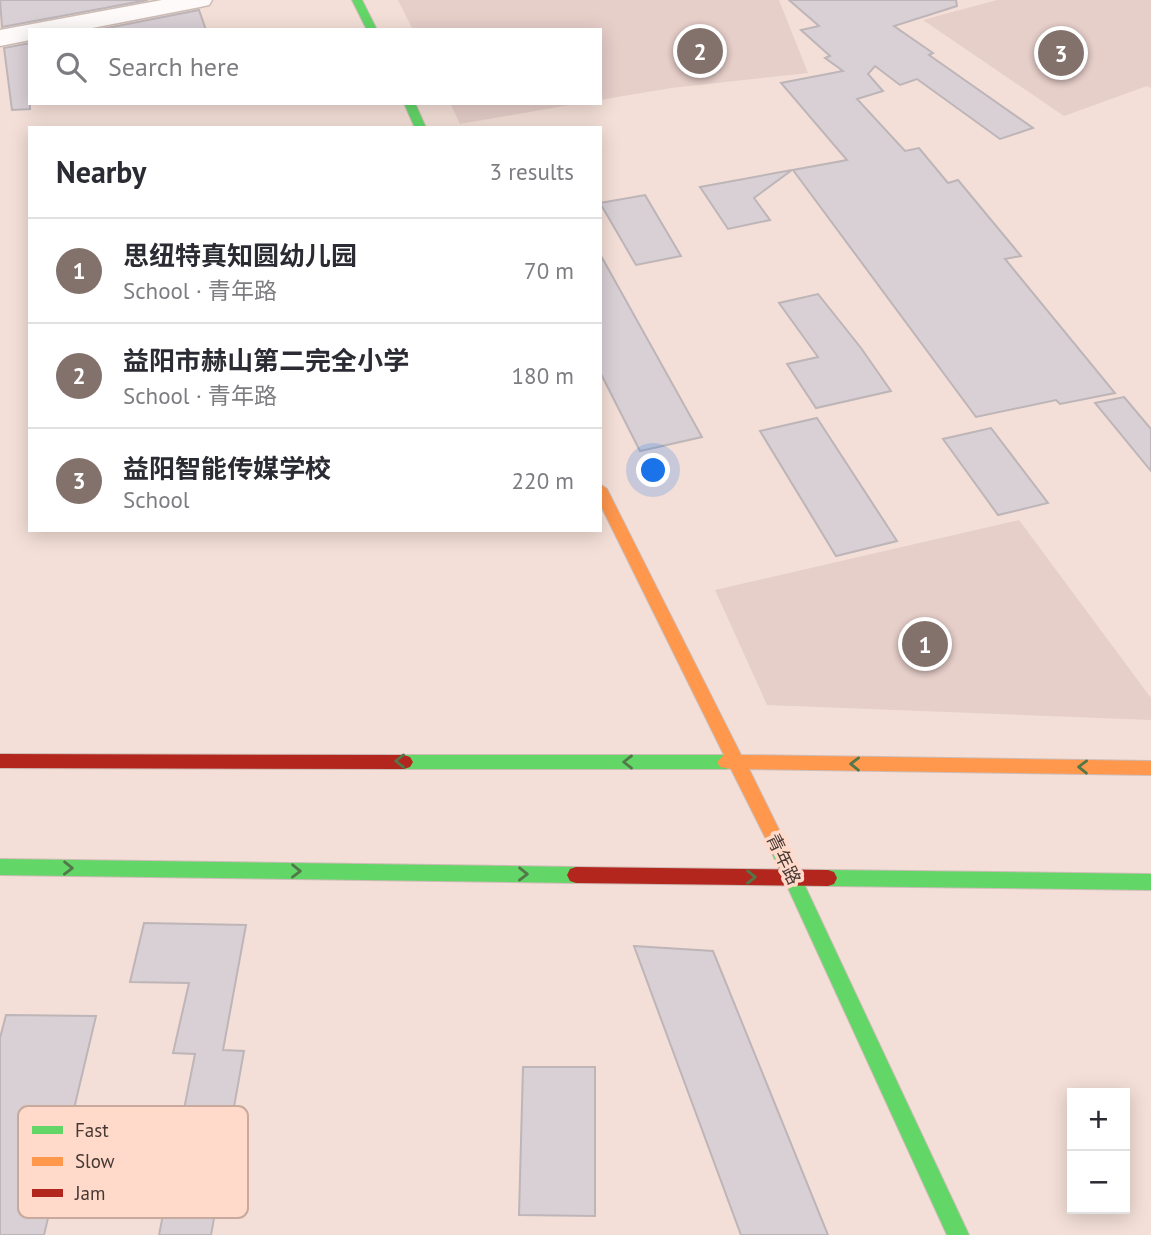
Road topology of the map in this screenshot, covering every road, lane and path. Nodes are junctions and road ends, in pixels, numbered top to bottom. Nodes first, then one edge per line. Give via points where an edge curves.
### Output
1 (200, 0) edge
2 (357, 0) edge
3 (53, 28) edge
4 (371, 28) edge
5 (28, 32) edge
6 (0, 38) edge
7 (410, 105) edge
8 (420, 126) edge
9 (602, 493) edge
10 (0, 761) edge
11 (736, 762) junction
12 (1151, 768) edge
13 (0, 867) edge
14 (793, 877) junction
15 (1151, 882) edge
16 (958, 1235) edge

1 - 3 street
2 - 4 main road
5 - 6 street
7 - 8 main road
9 - 11 main road, 青年路
11 -> 10 main road
12 -> 11 main road
11 - 14 main road, 青年路
13 -> 14 main road
14 - 15 main road
14 - 16 main road, 青年路

